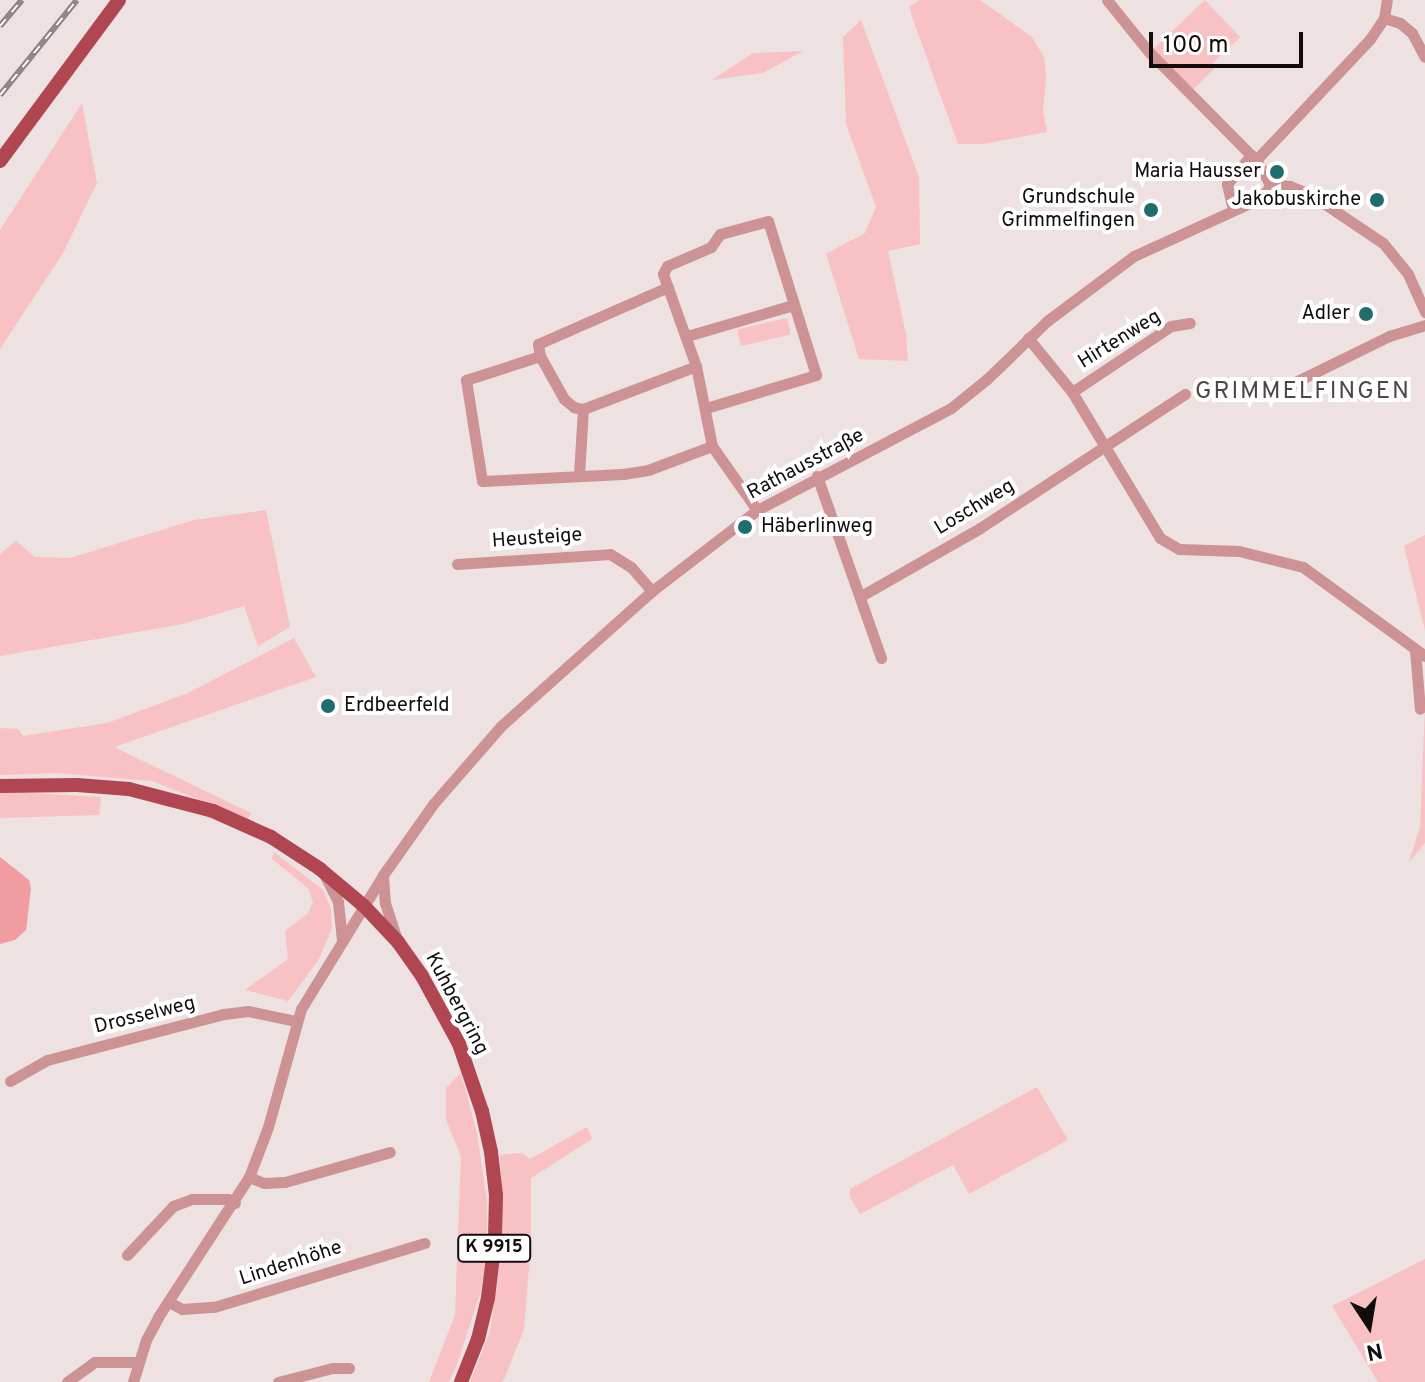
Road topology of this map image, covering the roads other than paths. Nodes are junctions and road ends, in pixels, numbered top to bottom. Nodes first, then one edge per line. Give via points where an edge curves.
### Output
1 (119, 0) edge
2 (1107, 0) edge
3 (1387, 0) edge
4 (1384, 18) junction
5 (1425, 57) edge
6 (1254, 158) junction
7 (0, 161) edge
8 (1270, 184) junction
9 (1233, 210) junction
10 (668, 287) junction
11 (793, 305) junction
12 (1425, 312) edge
13 (1190, 323) dead end
14 (1425, 325) edge
15 (687, 336) junction
16 (1028, 338) junction
17 (540, 356) junction
18 (696, 366) junction
19 (1072, 392) junction
20 (1265, 393) dead end
21 (1185, 394) dead end
22 (706, 408) junction
23 (583, 409) junction
24 (712, 446) junction
25 (1106, 447) junction
26 (579, 474) junction
27 (817, 476) junction
28 (757, 510) junction
29 (457, 564) dead end
30 (652, 591) junction
31 (861, 596) junction
32 (1420, 653) edge
33 (881, 658) dead end
34 (1423, 706) edge
35 (0, 786) edge
36 (320, 869) junction
37 (383, 875) junction
38 (364, 906) junction
39 (342, 941) junction
40 (398, 942) junction
41 (295, 1021) junction
42 (10, 1081) dead end
43 (390, 1152) dead end
44 (249, 1177) junction
45 (235, 1203) junction
46 (425, 1243) dead end
47 (127, 1255) dead end
48 (169, 1302) junction
49 (138, 1362) junction
50 (349, 1368) dead end
51 (67, 1382) edge
52 (133, 1382) edge
53 (278, 1382) edge
54 (461, 1382) edge

1 - 7 main road
2 - 6 street via 1149,52
3 - 4 street
4 - 5 street via 1412,33
4 - 6 street via 1370,39
6 - 8 street
6 - 9 street via 1227,184
8 - 9 street, Rathausstraße via 1259,198
8 - 12 street via 1310,194 1383,243 1408,274
9 - 16 street, Rathausstraße via 1134,256
10 - 11 street via 663,274 667,266 711,247 720,234 768,221
10 - 15 street
10 - 17 street via 538,344
11 - 15 street
11 - 22 street via 816,375
13 - 19 street, Hirtenweg via 1171,326
14 - 20 street
15 - 18 street
16 - 19 street
16 - 27 street, Rathausstraße via 951,408
17 - 23 street via 564,399
17 - 26 street via 466,380 482,481
18 - 22 street
18 - 23 street
19 - 25 street
21 - 25 street, Loschweg
22 - 24 street
23 - 26 street
24 - 26 street via 648,470
24 - 28 street
25 - 31 street, Loschweg
25 - 32 street via 1158,536 1170,546 1239,551 1303,567
27 - 28 street, Rathausstraße
27 - 31 street
28 - 30 street, Rathausstraße
29 - 30 street, Heusteige via 610,554 631,567
30 - 37 street, Rathausstraße via 501,726 434,803
31 - 33 street
32 - 34 street
35 - 36 main road, Kuhbergring / K 9915 via 77,785 167,797 271,837
36 - 38 main road, Kuhbergring / K 9915
36 - 39 street via 338,902
37 - 38 street, Rathausstraße
37 - 40 street via 385,903
38 - 39 street, Rathausstraße
38 - 40 main road, Kuhbergring / K 9915
39 - 41 street, Rathausstraße
40 - 54 main road, Kuhbergring / K 9915 via 459,1044 491,1152 496,1195 488,1298
41 - 42 street, Drosselweg via 248,1011 224,1014 47,1060
41 - 44 street via 268,1127
43 - 44 street via 285,1182
44 - 45 street
45 - 47 street via 192,1199 173,1206
45 - 48 street
46 - 48 street, Lindenhöhe via 214,1307 182,1309
48 - 49 street
49 - 51 street via 95,1362
49 - 52 street
50 - 53 street

